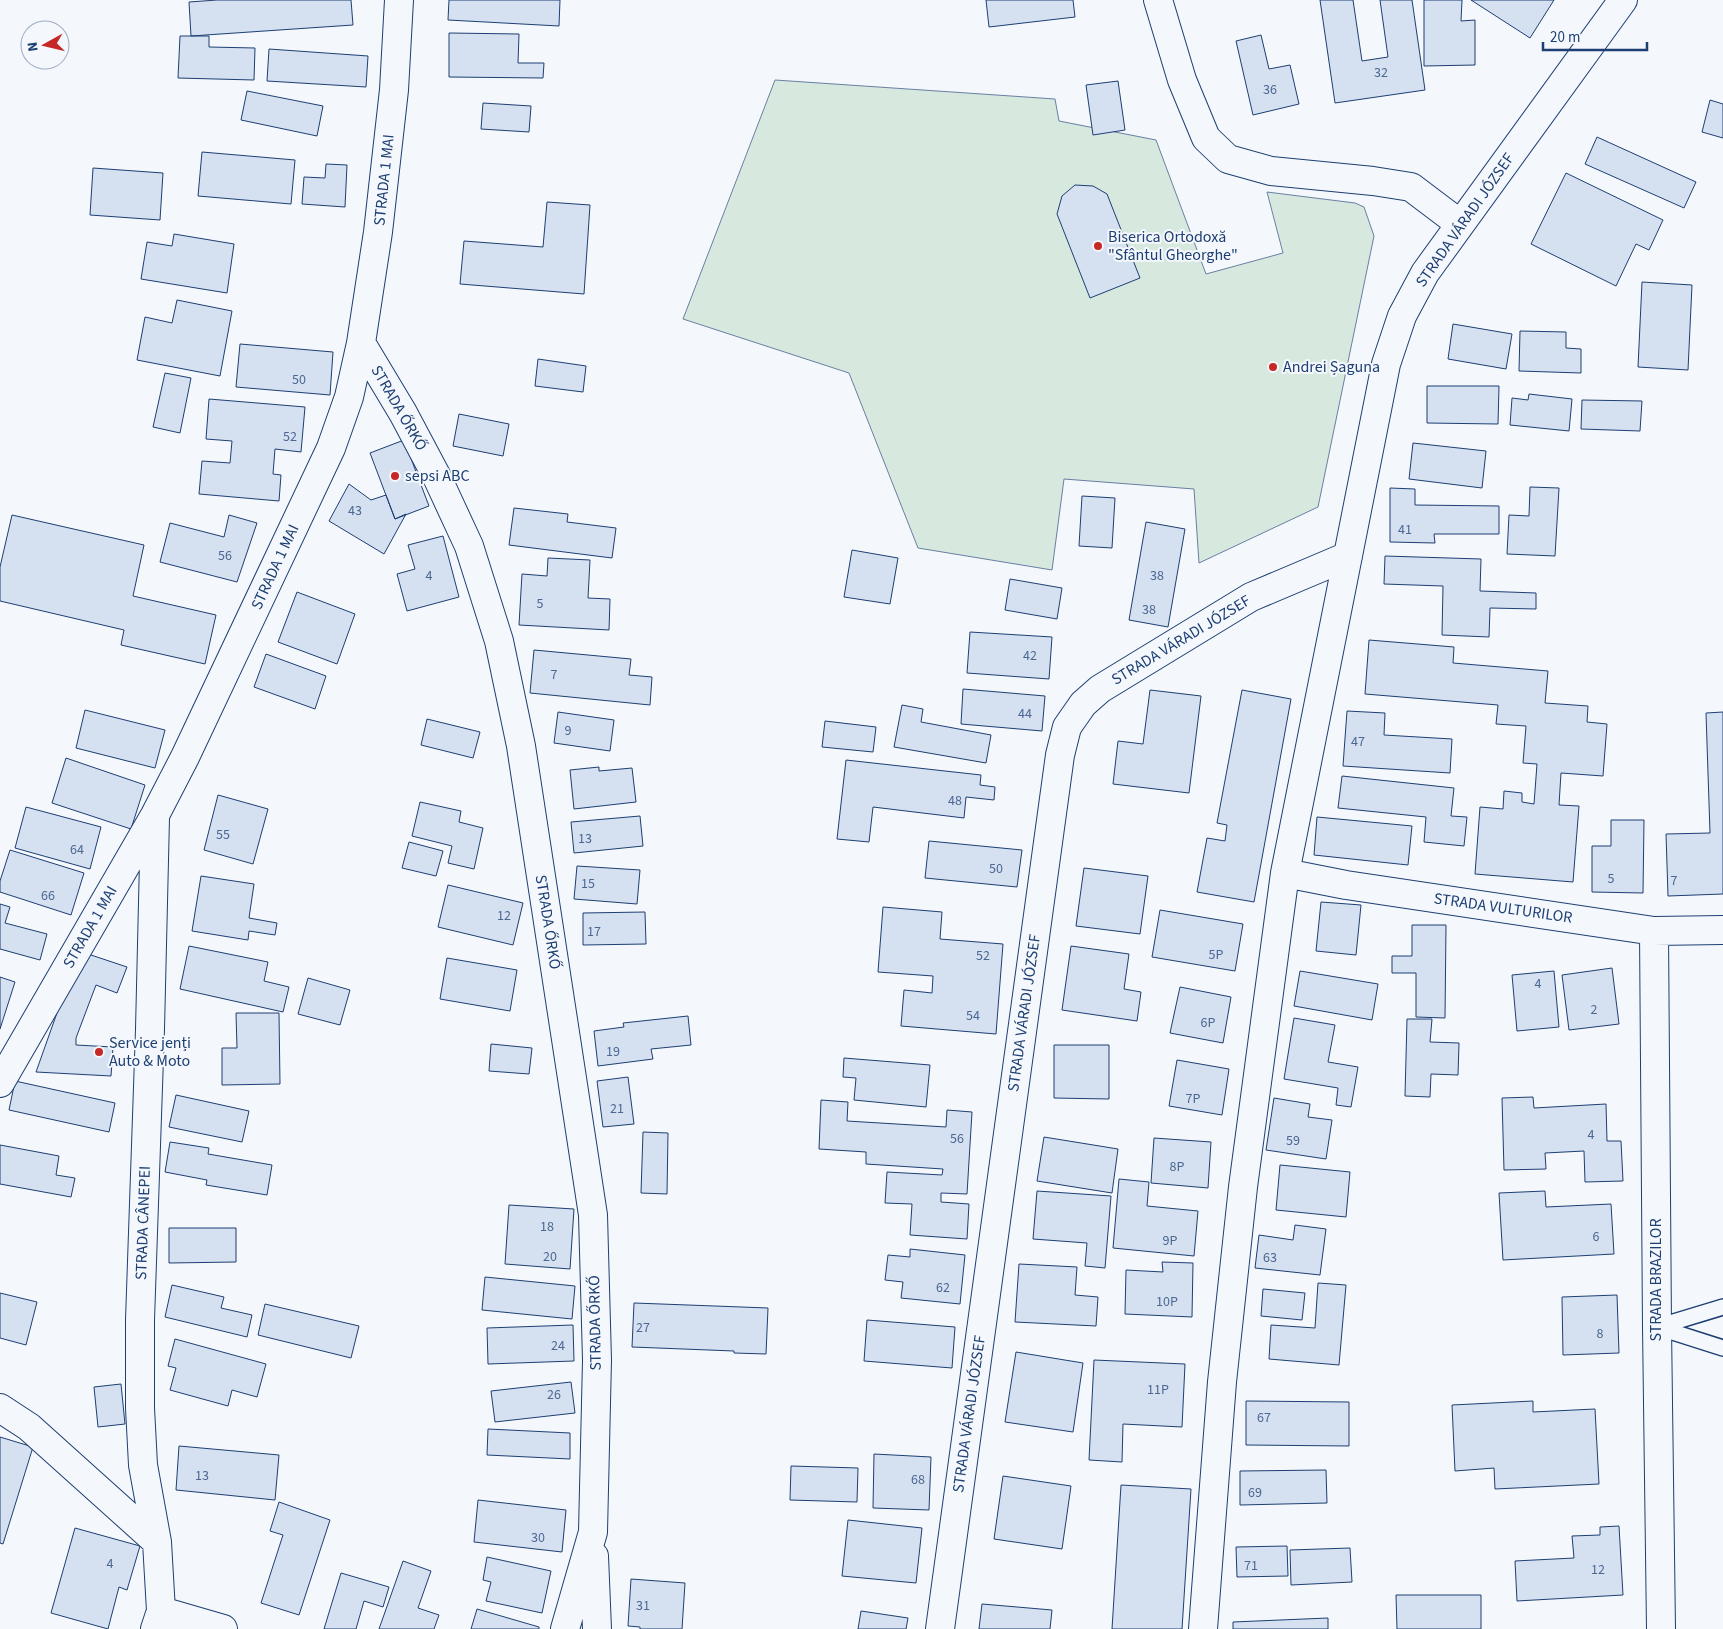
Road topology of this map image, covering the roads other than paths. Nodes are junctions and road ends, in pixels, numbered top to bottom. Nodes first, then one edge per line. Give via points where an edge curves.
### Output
1 (400, 0) edge
2 (1158, 0) edge
3 (1624, 0) edge
4 (1460, 224) junction
5 (361, 344) junction
6 (1348, 556) junction
7 (155, 814) junction
8 (1285, 873) junction
9 (1654, 930) junction
10 (1723, 930) edge
11 (0, 1084) edge
12 (1723, 1307) edge
13 (1657, 1327) junction
14 (1723, 1348) edge
15 (0, 1408) edge
16 (593, 1532) junction
17 (157, 1542) junction
18 (158, 1620) edge
19 (223, 1629) edge
20 (565, 1629) edge
21 (597, 1629) edge
22 (940, 1629) edge
23 (1203, 1629) edge
24 (1661, 1629) edge

1 - 5 street, STRADA 1 MAI via 380,214
2 - 4 street via 1182,80 1206,138 1228,159 1271,171 1411,187
3 - 4 street, STRADA VÁRADI JÓZSEF
4 - 6 street, STRADA VÁRADI JÓZSEF via 1424,273 1402,316 1386,364
5 - 7 street, STRADA 1 MAI via 349,397 331,448
5 - 16 street, STRADA ŐRKŐ via 403,412 469,546 499,641 521,746 593,1214 597,1360
6 - 8 street, STRADA VÁRADI JÓZSEF
6 - 22 street, STRADA VÁRADI JÓZSEF via 1251,597 1100,689 1083,704 1067,727 1060,755
7 - 11 street, STRADA 1 MAI
7 - 17 street, STRADA CÂNEPEI via 140,1398 143,1465
8 - 9 street, STRADA VULTURILOR via 1346,885
8 - 23 street, STRADA VÁRADI JÓZSEF via 1243,1187 1222,1382
9 - 10 street, STRADA VULTURILOR
9 - 13 street, STRADA BRAZILOR
12 - 13 lane
13 - 14 lane
13 - 24 street, STRADA BRAZILOR
15 - 17 street via 28,1428
16 - 20 street, STRADA ŐRKŐ
16 - 21 street, STRADA ŐRKŐ
17 - 18 street, STRADA CÂNEPEI
18 - 19 street

